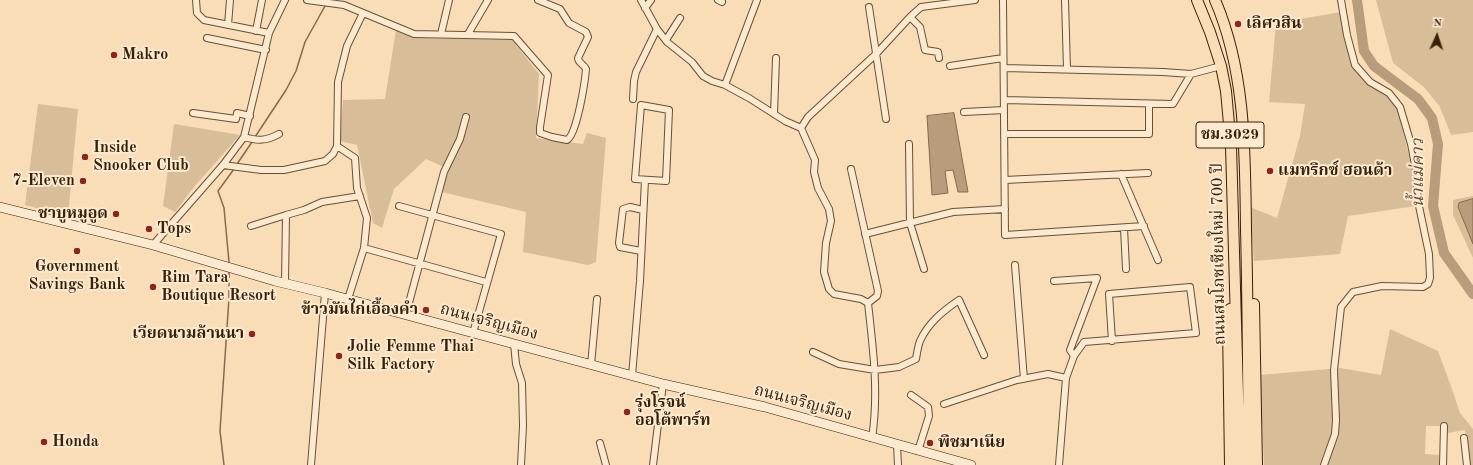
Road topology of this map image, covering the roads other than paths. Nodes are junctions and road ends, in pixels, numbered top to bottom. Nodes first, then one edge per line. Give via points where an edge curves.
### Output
1 (196, 0) edge
2 (230, 0) edge
3 (262, 0) edge
4 (285, 0) edge
5 (307, 0) edge
6 (449, 0) edge
7 (488, 0) edge
8 (538, 0) edge
9 (641, 0) edge
10 (652, 0) edge
11 (757, 0) edge
12 (919, 0) edge
13 (975, 0) edge
14 (1003, 0) edge
15 (1065, 0) edge
16 (1197, 0) edge
17 (1215, 0) edge
18 (1341, 0) edge
19 (326, 1) edge
20 (869, 7) dead end
21 (920, 7) junction
22 (645, 8) junction
23 (363, 13) junction
24 (910, 17) junction
25 (680, 18) dead end
26 (228, 25) junction
27 (657, 29) junction
28 (256, 31) junction
29 (269, 33) junction
30 (441, 34) junction
31 (468, 34) junction
32 (207, 38) dead end
33 (666, 40) junction
34 (266, 50) junction
35 (876, 54) junction
36 (776, 58) dead end
37 (939, 58) dead end
38 (1004, 58) junction
39 (950, 66) dead end
40 (1221, 66) junction
41 (1004, 68) junction
42 (1067, 70) junction
43 (1191, 74) junction
44 (725, 86) junction
45 (634, 98) dead end
46 (1004, 100) junction
47 (1149, 104) junction
48 (1004, 110) junction
49 (964, 112) dead end
50 (193, 113) dead end
51 (774, 114) junction
52 (250, 116) junction
53 (466, 118) dead end
54 (886, 119) dead end
55 (801, 128) junction
56 (279, 134) dead end
57 (1004, 134) junction
58 (244, 136) junction
59 (909, 144) dead end
60 (337, 146) junction
61 (223, 165) junction
62 (851, 169) dead end
63 (1148, 173) dead end
64 (1121, 174) junction
65 (645, 180) junction
66 (1005, 180) junction
67 (360, 196) junction
68 (399, 206) dead end
69 (0, 207) edge
70 (1005, 209) junction
71 (643, 210) junction
72 (433, 215) junction
73 (286, 216) junction
74 (910, 223) junction
75 (251, 226) dead end
76 (1144, 226) junction
77 (1124, 228) junction
78 (865, 234) junction
79 (153, 245) junction
80 (364, 248) junction
81 (641, 251) junction
82 (1158, 260) dead end
83 (419, 264) junction
84 (1015, 265) dead end
85 (1126, 268) dead end
86 (924, 269) dead end
87 (1247, 275) junction
88 (1234, 276) junction
89 (1054, 281) dead end
90 (486, 282) junction
91 (285, 283) junction
92 (325, 293) junction
93 (348, 299) junction
94 (596, 299) dead end
95 (868, 303) junction
96 (406, 314) junction
97 (473, 333) junction
98 (1112, 341) junction
99 (514, 344) junction
100 (813, 352) dead end
101 (984, 355) dead end
102 (1074, 356) junction
103 (591, 364) junction
104 (875, 370) junction
105 (632, 376) junction
106 (1066, 378) junction
107 (1024, 379) junction
108 (663, 384) junction
109 (911, 395) dead end
110 (944, 404) dead end
111 (1444, 426) dead end
112 (872, 438) junction
113 (1464, 438) dead end
114 (600, 443) dead end
115 (896, 445) junction
116 (918, 451) junction
117 (952, 462) edge
118 (311, 465) edge
119 (521, 465) edge
120 (606, 465) edge
121 (653, 465) edge
122 (898, 465) edge
123 (970, 465) edge
124 (1059, 465) edge
125 (1230, 465) edge
126 (1240, 465) edge
127 (1249, 465) edge
128 (1258, 465) edge
129 (1324, 465) edge
130 (1443, 465) edge
131 (1467, 465) edge

1 - 26 street via 197,13 204,20
2 - 26 street
3 - 28 street
4 - 29 street
5 - 19 street
6 - 30 street
7 - 31 street
8 - 31 street via 560,9 569,23 586,32 588,37 578,58 585,66 586,75 579,113 569,139 540,133 548,75 527,49 514,36
9 - 22 street
10 - 22 street
11 - 44 street
12 - 21 street
13 - 21 street
14 - 38 street
15 - 42 street
16 - 40 main road, ถนนสมโภชเชียงใหม่ 700 ปี / ชม.3029
17 - 87 main road, ถนนสมโภชเชียงใหม่ 700 ปี / ชม.3029 via 1227,33 1242,113
18 - 129 street via 1355,65 1370,82 1389,93 1400,107 1417,175 1417,191 1429,254 1430,278 1428,284 1423,287 1382,286 1353,292 1341,307 1334,370 1336,427
19 - 23 street
20 - 35 street
21 - 24 street
22 - 27 street
23 - 30 street via 414,34
23 - 60 street via 347,46 338,82
24 - 35 street
24 - 37 street via 920,27 925,50 938,52
25 - 33 street
26 - 28 street
27 - 33 street
27 - 45 street via 636,72
28 - 29 street
29 - 34 street
30 - 31 street
32 - 34 street
33 - 44 street via 692,62 703,76
34 - 52 street
35 - 54 street
35 - 55 street via 808,118
36 - 51 street
38 - 39 street
38 - 41 street
40 - 43 street
40 - 88 main road, ถนนสมโภชเชียงใหม่ 700 ปี / ชม.3029 via 1231,146
41 - 42 street
41 - 46 street
42 - 43 street
43 - 47 street via 1172,104
44 - 51 street
46 - 47 street
46 - 48 street
47 - 57 street via 1149,134
48 - 49 street
48 - 57 street
50 - 52 street via 236,119 237,113
51 - 55 street
52 - 58 street
53 - 72 street via 460,139 444,172
55 - 95 street via 814,160 818,188 829,209 831,221 824,272 829,288 834,294 861,299
56 - 58 street via 262,141
57 - 66 street
58 - 61 street
59 - 74 street
60 - 61 street via 329,158 284,170
60 - 67 street via 355,158
61 - 79 street
62 - 78 street
63 - 64 street
64 - 66 street
64 - 76 street
65 - 65 street via 666,181 669,110 641,105 635,179
65 - 71 street
66 - 70 street
67 - 73 street via 322,202
67 - 80 street via 367,218
68 - 72 street
69 - 79 main road, ถนนเจริญเมือง
70 - 74 street via 953,212
70 - 77 street via 1005,235
71 - 81 street
71 - 81 street via 630,207 623,209 619,243 623,249
72 - 83 street
72 - 90 street via 501,234
73 - 75 street
73 - 91 street
74 - 78 street
74 - 86 street
76 - 77 street
76 - 82 street
77 - 85 street
78 - 95 street via 878,291 877,296
79 - 91 main road, ถนนเจริญเมือง
80 - 83 street
80 - 93 street
81 - 105 street
83 - 90 street
83 - 96 street
84 - 107 street
87 - 127 main road, ถนนสมโภชเชียงใหม่ 700 ปี / ชม.3029
87 - 128 main road via 1254,305
88 - 125 main road via 1228,324
88 - 126 main road, ถนนสมโภชเชียงใหม่ 700 ปี / ชม.3029
89 - 102 street via 1097,278 1070,350
90 - 97 street
91 - 92 main road, ถนนเจริญเมือง
92 - 93 main road, ถนนเจริญเมือง
92 - 118 street
93 - 96 main road, ถนนเจริญเมือง
94 - 103 street
95 - 104 street
96 - 97 main road, ถนนเจริญเมือง
97 - 99 main road, ถนนเจริญเมือง
98 - 98 street via 1196,333 1190,287 1110,294
98 - 102 street via 1084,342
99 - 103 main road, ถนนเจริญเมือง
99 - 119 street via 523,398
100 - 104 street via 839,364
101 - 104 street via 959,300 943,311 928,327 920,342 916,359 899,367
102 - 106 street
103 - 105 main road, ถนนเจริญเมือง
104 - 112 street via 875,420
105 - 108 main road, ถนนเจริญเมือง
106 - 107 street via 1048,374
106 - 124 street
107 - 110 street
108 - 112 main road, ถนนเจริญเมือง via 765,407
108 - 121 street
109 - 116 street via 928,407 929,416
111 - 130 street
112 - 115 main road, ถนนเจริญเมือง
113 - 131 street
114 - 120 street
115 - 116 main road, ถนนเจริญเมือง
115 - 122 street
116 - 117 main road, ถนนเจริญเมือง
117 - 123 main road, ถนนเจริญเมือง

